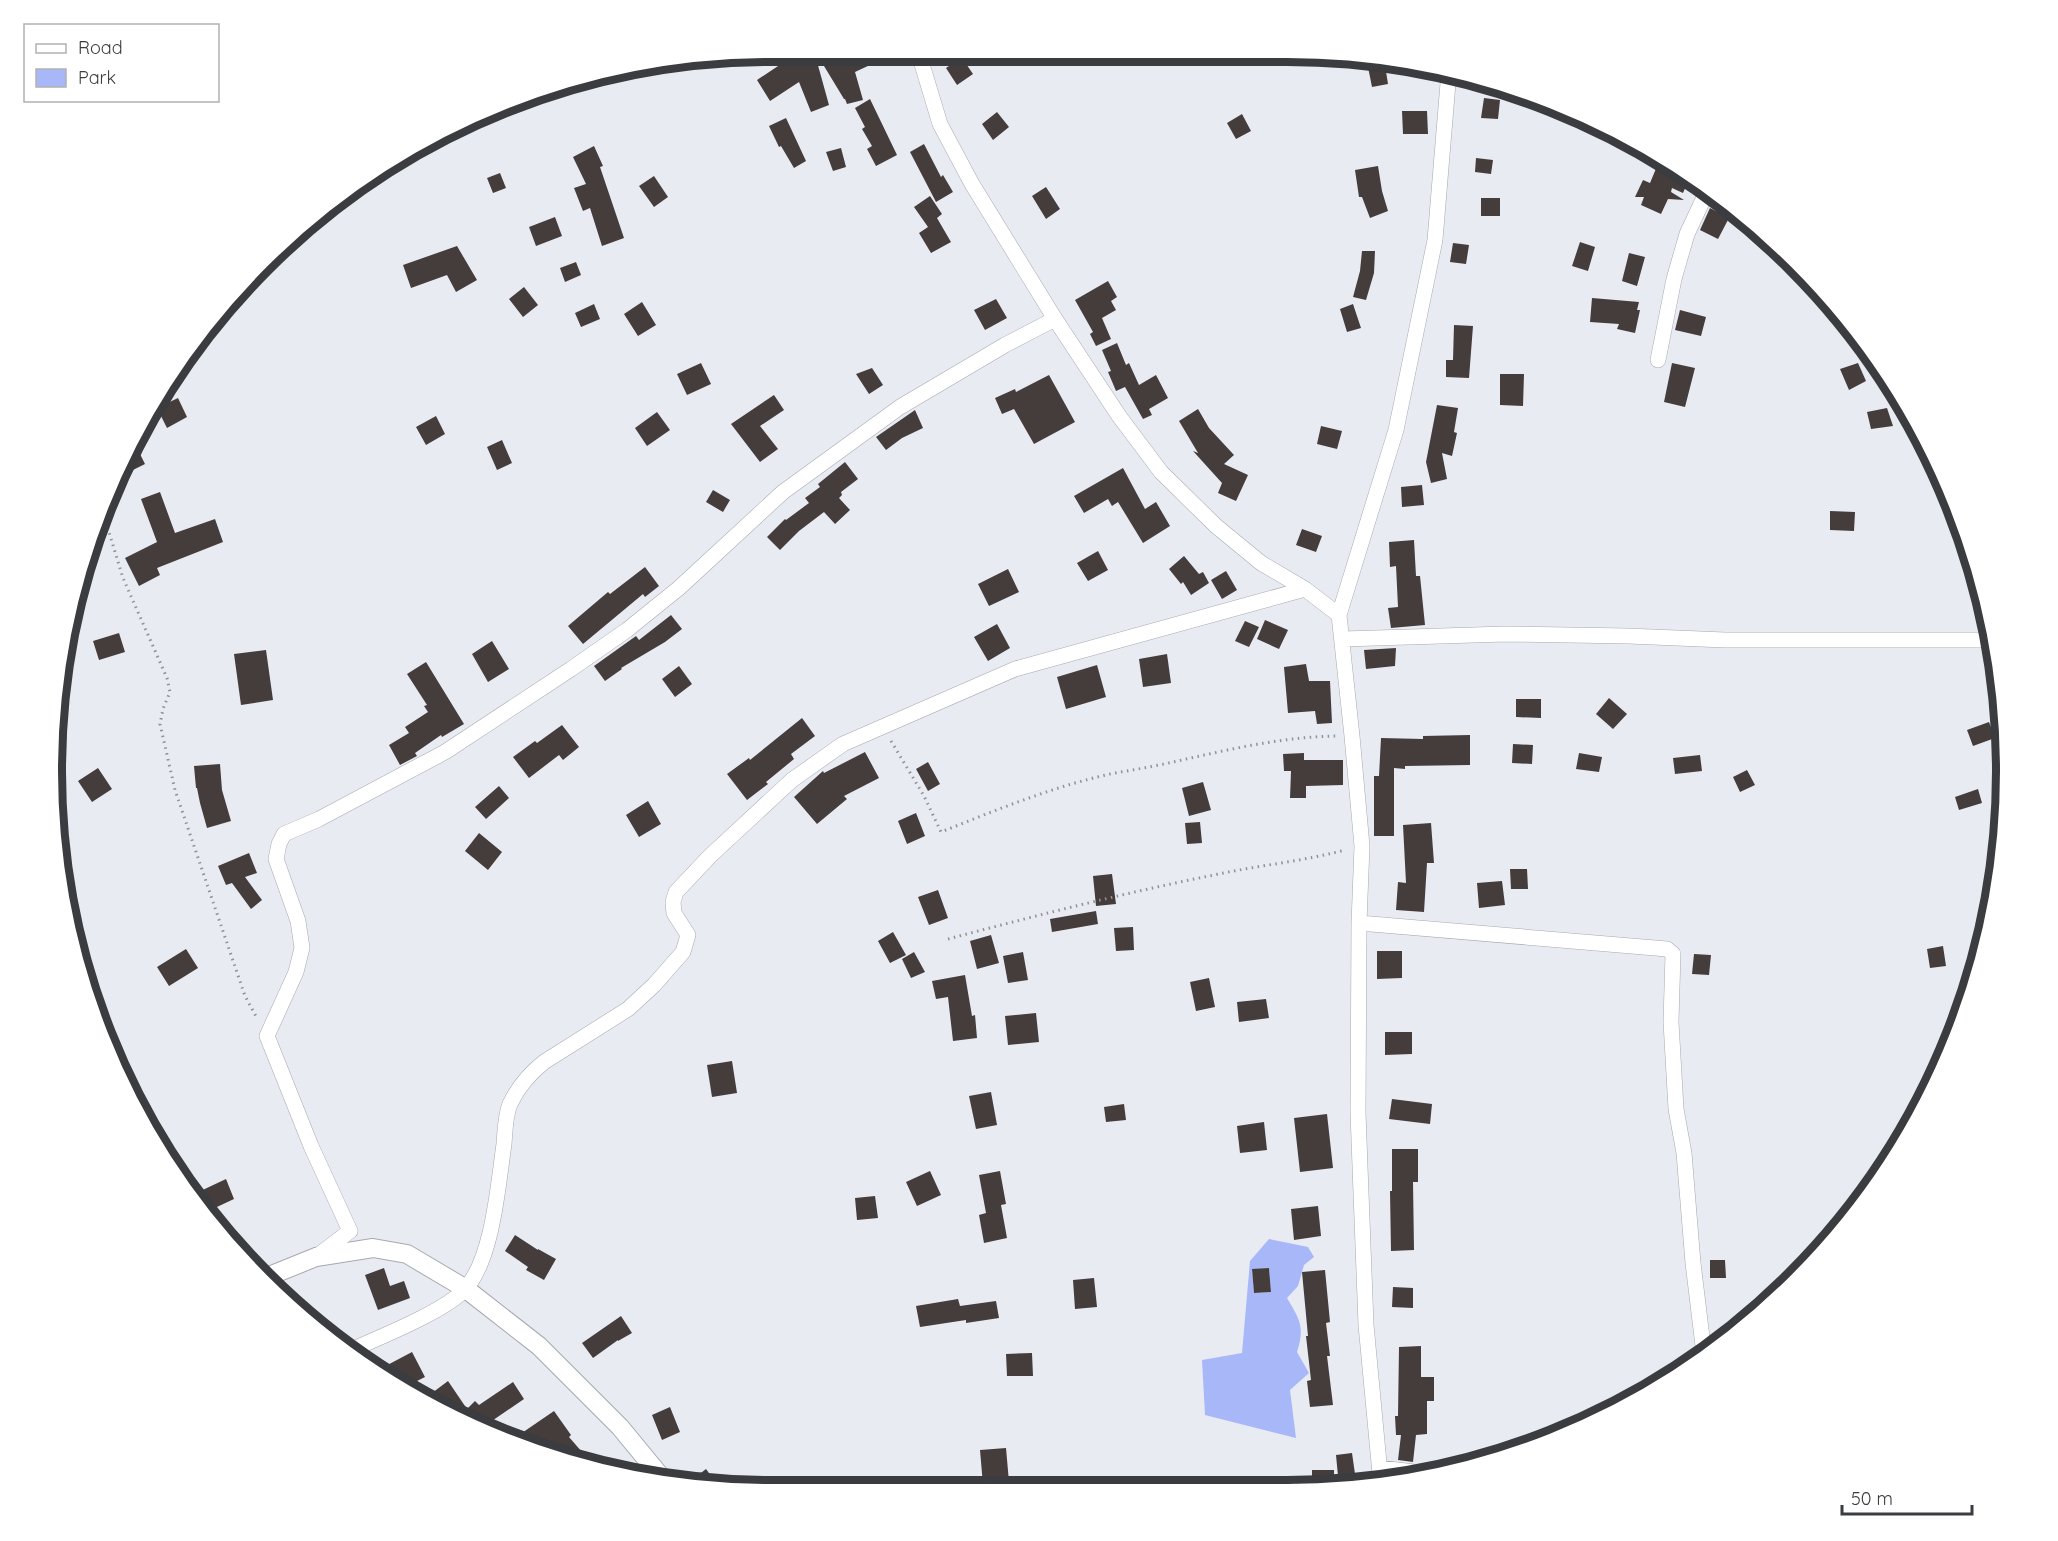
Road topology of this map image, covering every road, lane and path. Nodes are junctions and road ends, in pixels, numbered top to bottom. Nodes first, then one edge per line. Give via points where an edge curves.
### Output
1 (921, 62) edge
2 (1448, 80) edge
3 (1704, 197) edge
4 (1055, 319) junction
5 (1659, 360) dead end
6 (106, 523) edge
7 (1305, 589) junction
8 (1339, 615) junction
9 (1343, 639) junction
10 (1984, 640) edge
11 (884, 727) junction
12 (1352, 736) junction
13 (1362, 846) junction
14 (1359, 923) junction
15 (948, 939) dead end
16 (267, 1036) junction
17 (316, 1257) junction
18 (272, 1275) edge
19 (466, 1289) junction
20 (1703, 1344) edge
21 (358, 1347) edge
22 (655, 1470) edge
23 (1381, 1473) edge

1 - 4 street via 940,124
2 - 8 street via 1435,240 1396,430
3 - 5 street via 1677,268
4 - 7 street via 1161,472 1216,526 1262,563
4 - 16 street via 900,407 783,492 680,588 571,669 445,752 284,834 276,859 298,921 302,948 296,972
6 - 16 path via 123,578 167,678 170,692 160,724 175,789 245,996
7 - 8 street
7 - 11 street via 1016,669
8 - 9 street
9 - 10 street via 1506,634 1737,640
9 - 12 street
11 - 12 path via 941,832 1109,774 1299,737
11 - 19 street via 843,744 792,780 710,856 676,892 673,902 674,914 688,935 683,952 628,1009 544,1062 519,1088 509,1106 494,1212 481,1265
12 - 13 street
13 - 14 street
13 - 15 path via 1107,897
14 - 20 street via 1667,949 1673,954 1671,1022 1676,1109
14 - 23 street via 1358,1113 1366,1325
16 - 17 street via 350,1231
17 - 18 street
17 - 19 street via 373,1248 407,1254
19 - 21 street via 443,1306
19 - 22 street via 539,1346 620,1427

